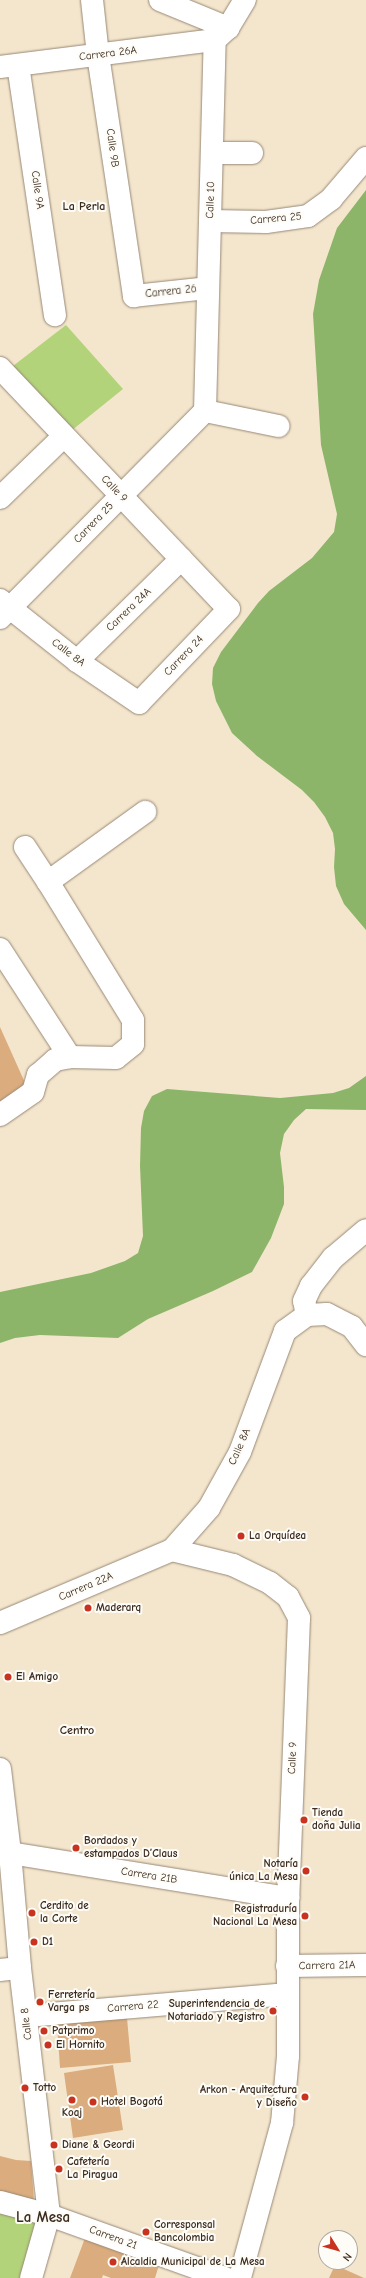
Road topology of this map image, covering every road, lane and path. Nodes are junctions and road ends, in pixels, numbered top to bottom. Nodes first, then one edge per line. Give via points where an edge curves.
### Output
1 (92, 0) edge
2 (160, 0) edge
3 (245, 0) edge
4 (221, 34) junction
5 (98, 55) junction
6 (9, 66) edge
7 (212, 153) junction
8 (252, 153) dead end
9 (366, 158) edge
10 (210, 221) junction
11 (208, 288) junction
12 (134, 296) joint
13 (55, 315) dead end
14 (3, 378) edge
15 (205, 411) junction
16 (278, 426) dead end
17 (64, 436) junction
18 (120, 495) junction
19 (0, 498) edge
20 (181, 559) junction
21 (4, 609) edge
22 (229, 609) joint
23 (77, 661) junction
24 (139, 703) joint
25 (145, 812) dead end
26 (24, 846) dead end
27 (48, 882) junction
28 (0, 949) edge
29 (70, 1057) junction
30 (0, 1115) edge
31 (366, 1230) edge
32 (307, 1315) junction
33 (366, 1345) edge
34 (172, 1550) junction
35 (0, 1623) edge
36 (0, 1769) edge
37 (10, 1853) junction
38 (288, 1898) junction
39 (366, 1965) edge
40 (287, 1966) junction
41 (10, 1968) edge
42 (288, 1994) junction
43 (26, 2016) junction
44 (0, 2202) edge
45 (49, 2215) junction
46 (31, 2278) edge
47 (225, 2278) edge
48 (240, 2278) edge

1 - 5 street, Calle 9B
2 - 4 street
3 - 4 street, Calle 10
4 - 5 street, Carrera 26A
4 - 7 street, Calle 10
5 - 6 street, Carrera 26A
5 - 12 street, Calle 9B
6 - 13 street, Calle 9A
7 - 8 street
7 - 10 street, Calle 10
9 - 10 street, Carrera 25 via 332,199 308,216 266,222
10 - 11 street, Calle 10
11 - 12 street, Carrera 26
11 - 15 street, Calle 10
14 - 17 street, Calle 9
15 - 16 street
15 - 18 street, Carrera 25
17 - 18 street, Calle 9
17 - 19 street
18 - 20 street, Calle 9
18 - 21 street, Carrera 25
20 - 22 street, Calle 9
20 - 23 street, Carrera 24A
21 - 23 street, Calle 8A
22 - 24 street, Carrera 24
23 - 24 street, Calle 8A
25 - 27 street
26 - 27 street
27 - 29 street via 133,1020 133,1044 116,1058
28 - 29 street
29 - 30 street via 55,1060 38,1075 33,1092
31 - 32 street via 333,1258 310,1286 304,1301
32 - 33 street via 327,1314 352,1327
32 - 34 street, Calle 8A via 284,1331 240,1452 209,1508
34 - 35 street, Carrera 22A
34 - 38 street, Calle 9 via 233,1565 270,1583 288,1597 299,1618
36 - 37 street, Calle 8
37 - 38 street, Carrera 21B
37 - 41 street, Calle 8
38 - 40 street, Calle 9
39 - 40 street, Carrera 21A
40 - 42 street, Calle 9
41 - 43 street, Calle 8
42 - 43 street, Carrera 22
42 - 48 street, Calle 9 via 288,2056 282,2123
43 - 45 street, Calle 8
44 - 45 street, Carrera 21
45 - 46 street, Calle 8
45 - 47 street, Carrera 21

